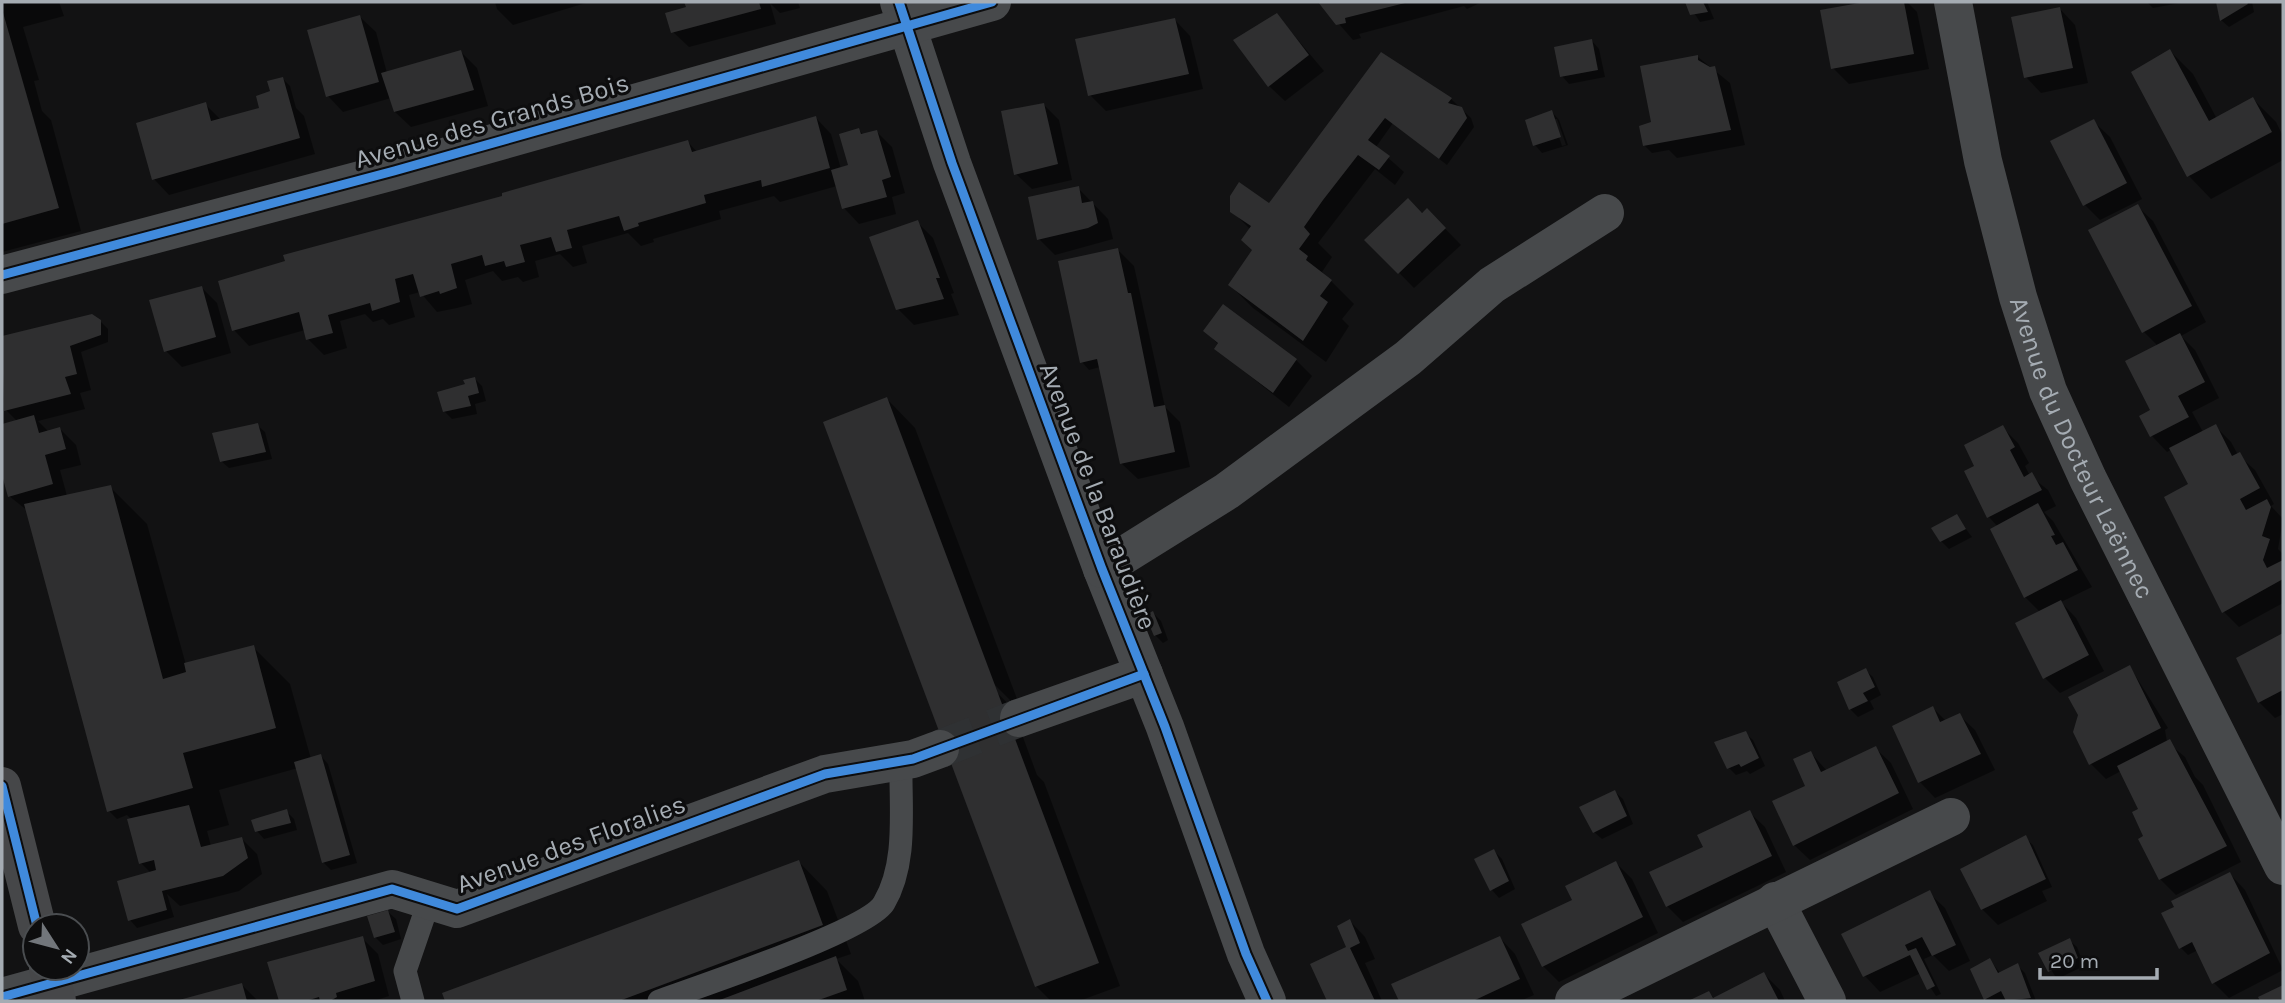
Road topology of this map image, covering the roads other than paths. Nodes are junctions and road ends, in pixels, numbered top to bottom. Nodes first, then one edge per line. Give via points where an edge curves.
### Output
1 (992, 2) edge
2 (1953, 2) edge
3 (903, 13) edge
4 (1605, 213) dead end
5 (2, 275) edge
6 (1102, 569) junction
7 (1144, 674) junction
8 (1019, 718) tunnel mouth
9 (940, 749) tunnel mouth
10 (901, 761) junction
11 (2, 786) edge
12 (1951, 817) dead end
13 (2283, 866) edge
14 (429, 901) junction
15 (1775, 901) junction
16 (34, 912) edge
17 (52, 984) edge
18 (2, 998) edge
19 (413, 1001) edge
20 (659, 1001) edge
21 (1267, 1001) edge
22 (1574, 1001) edge
23 (1826, 1001) edge

1 - 3 street, Avenue des Grands Bois
2 - 13 street, Avenue du Docteur Laënnec via 1983,162 2048,391
3 - 5 street, Avenue des Grands Bois via 407,168
3 - 6 street, Avenue de la Baraudière via 951,163
4 - 6 street, Avenue de la Baraudière via 1492,285 1408,358 1227,491
6 - 7 street, Avenue de la Baraudière
7 - 8 street
7 - 21 street, Avenue de la Baraudière
9 - 10 street, Avenue des Floralies
10 - 14 street, Avenue des Floralies via 825,774 457,909
10 - 20 lane via 900,866 883,906 853,928
11 - 16 main road
12 - 15 street
14 - 17 street, Avenue des Floralies via 392,889
14 - 19 lane via 405,971
15 - 22 street
15 - 23 street
17 - 18 street, Avenue des Floralies

